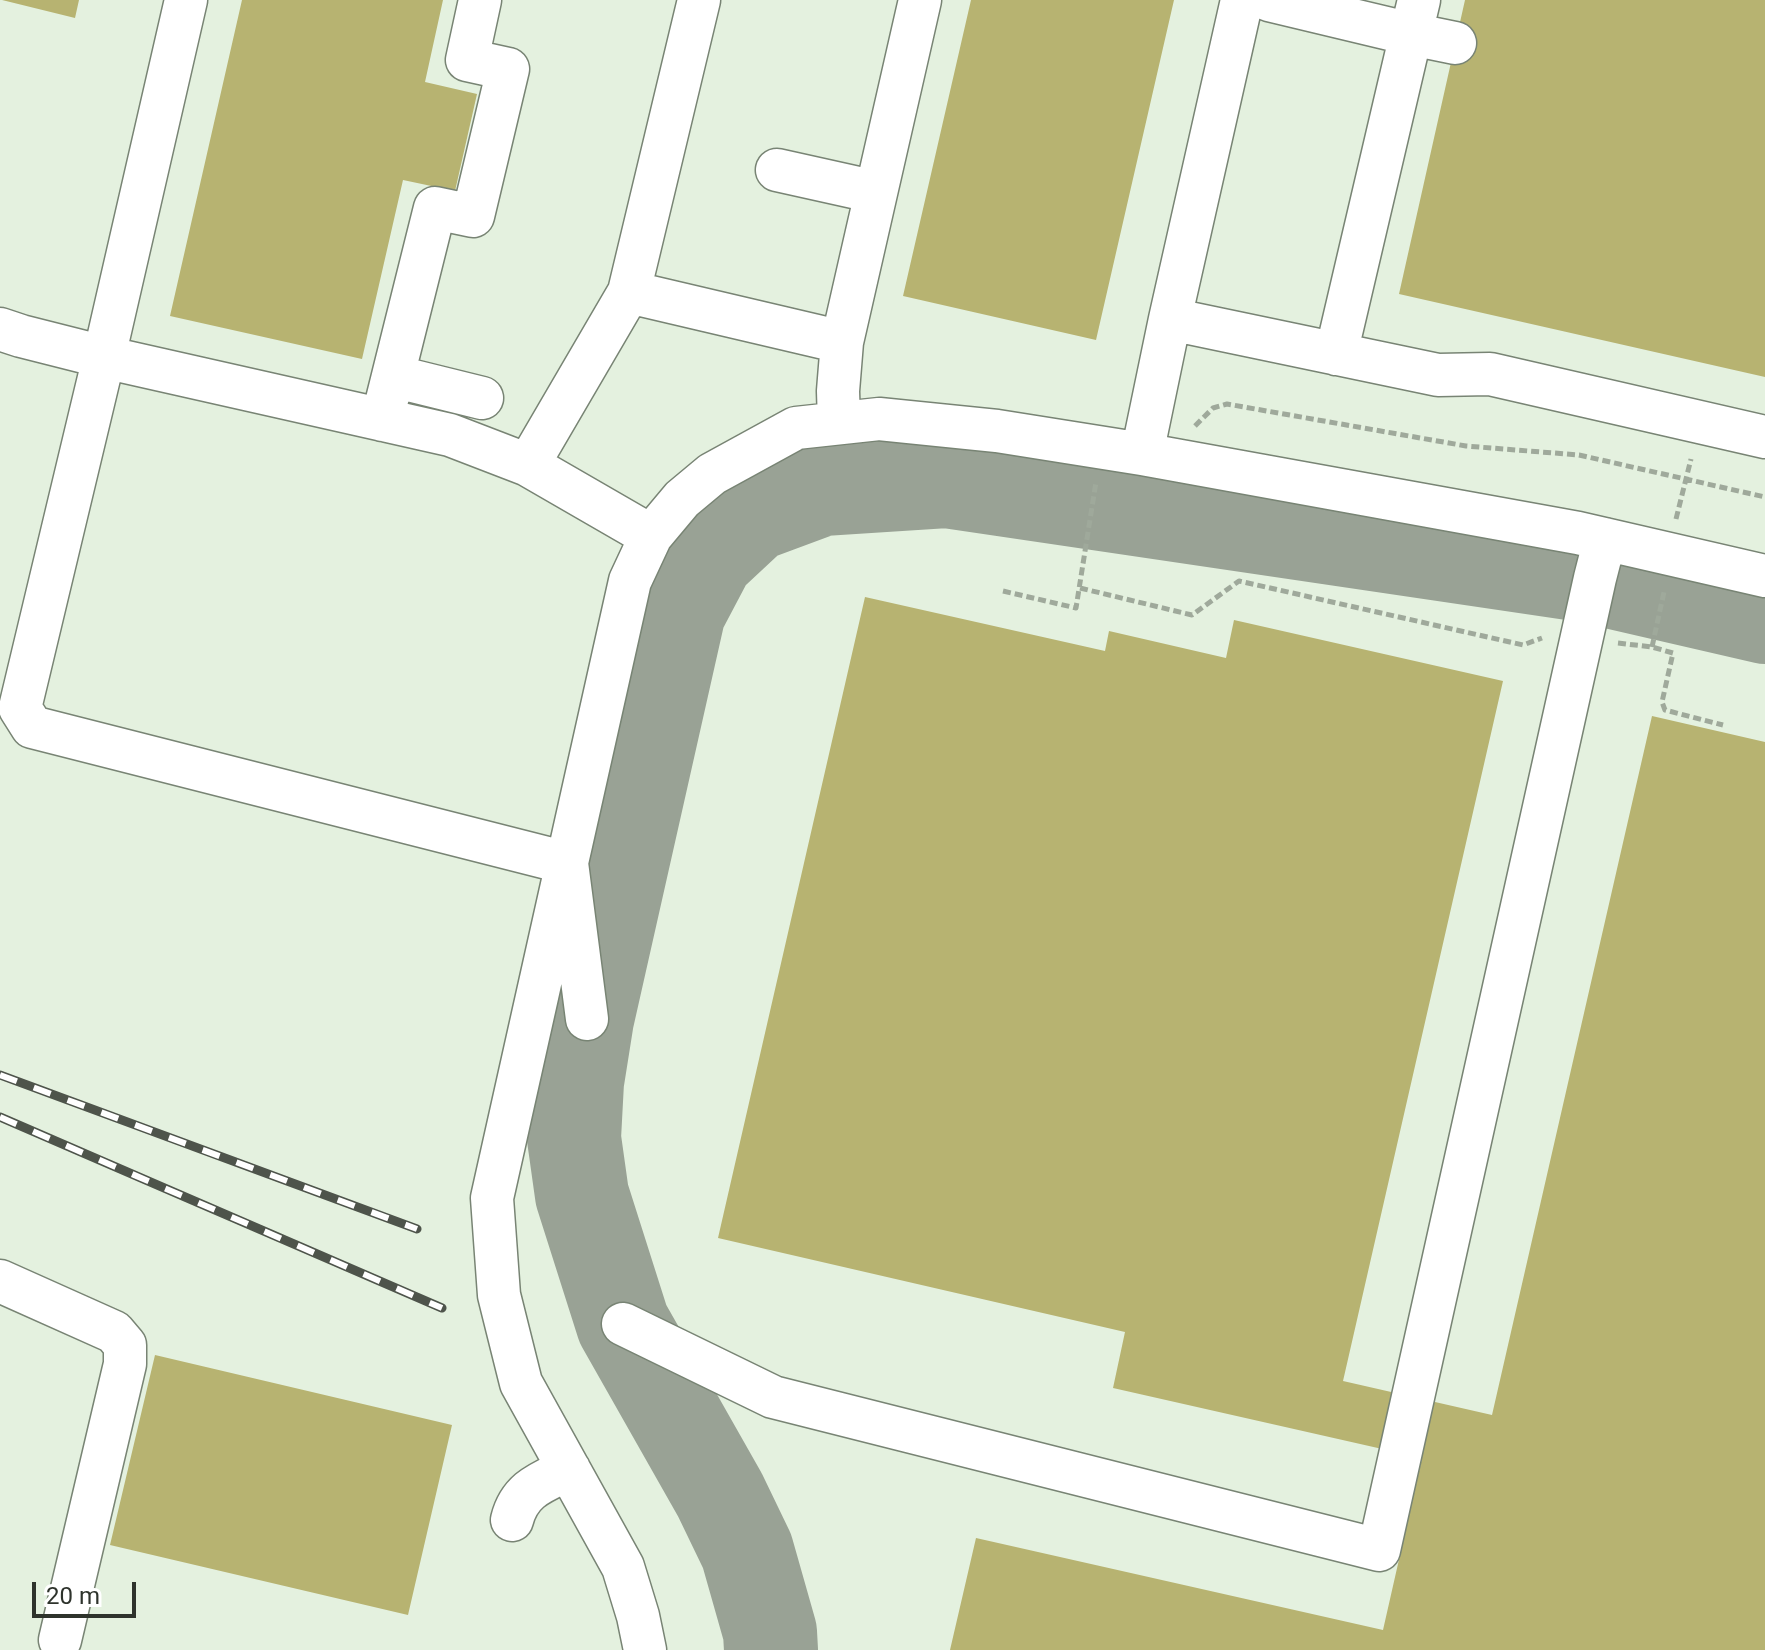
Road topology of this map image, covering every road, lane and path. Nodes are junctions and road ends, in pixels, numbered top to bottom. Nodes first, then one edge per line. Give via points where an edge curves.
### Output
1 (186, 0) edge
2 (480, 0) edge
3 (699, 0) edge
4 (920, 0) edge
5 (1242, 0) edge
6 (1269, 0) edge
7 (1415, 17) edge
8 (1455, 43) dead end
9 (777, 170) dead end
10 (876, 192) junction
11 (629, 292) junction
12 (1170, 319) junction
13 (0, 329) edge
14 (842, 342) junction
15 (1336, 354) junction
16 (104, 357) junction
17 (393, 376) junction
18 (482, 398) dead end
19 (382, 420) junction
20 (839, 423) junction
21 (1765, 437) edge
22 (1102, 448) junction
23 (1142, 454) junction
24 (528, 465) junction
25 (651, 536) junction
26 (1605, 539) junction
27 (1765, 576) edge
28 (1080, 588) junction
29 (1003, 591) dead end
30 (1583, 637) junction
31 (1723, 725) dead end
32 (567, 863) junction
33 (587, 1019) dead end
34 (0, 1281) edge
35 (0, 1296) edge
36 (70, 1312) junction
37 (623, 1324) dead end
38 (569, 1469) junction
39 (512, 1520) dead end
40 (60, 1640) dead end
41 (645, 1650) edge

1 - 16 lane
2 - 17 lane via 467,60 508,69 473,216 435,208
3 - 11 lane
4 - 10 lane
5 - 12 lane
6 - 7 lane
7 - 8 lane
7 - 15 lane
9 - 10 lane
10 - 14 lane
11 - 14 lane
11 - 24 lane
12 - 15 lane
12 - 23 lane
13 - 16 lane
14 - 20 lane
15 - 21 lane via 1438,375 1490,374
16 - 19 lane
16 - 32 lane via 20,708 32,727
17 - 18 lane
17 - 19 lane
19 - 24 lane via 450,435
20 - 22 lane via 879,419
20 - 25 lane via 796,428 712,474
22 - 23 lane
22 - 28 path
23 - 26 lane
24 - 25 lane
25 - 32 lane via 630,581
26 - 27 lane
26 - 30 lane
28 - 29 path via 1076,608
28 - 30 path via 1192,615 1239,581 1523,645 1559,631
30 - 31 path via 1673,653 1662,702 1665,710
30 - 37 lane via 1379,1550 773,1397
32 - 33 lane
32 - 38 lane via 492,1198 499,1295 521,1383
34 - 36 lane
35 - 36 lane
36 - 40 lane via 114,1332 125,1345 125,1364
38 - 39 lane via 521,1497
38 - 41 lane via 623,1567

